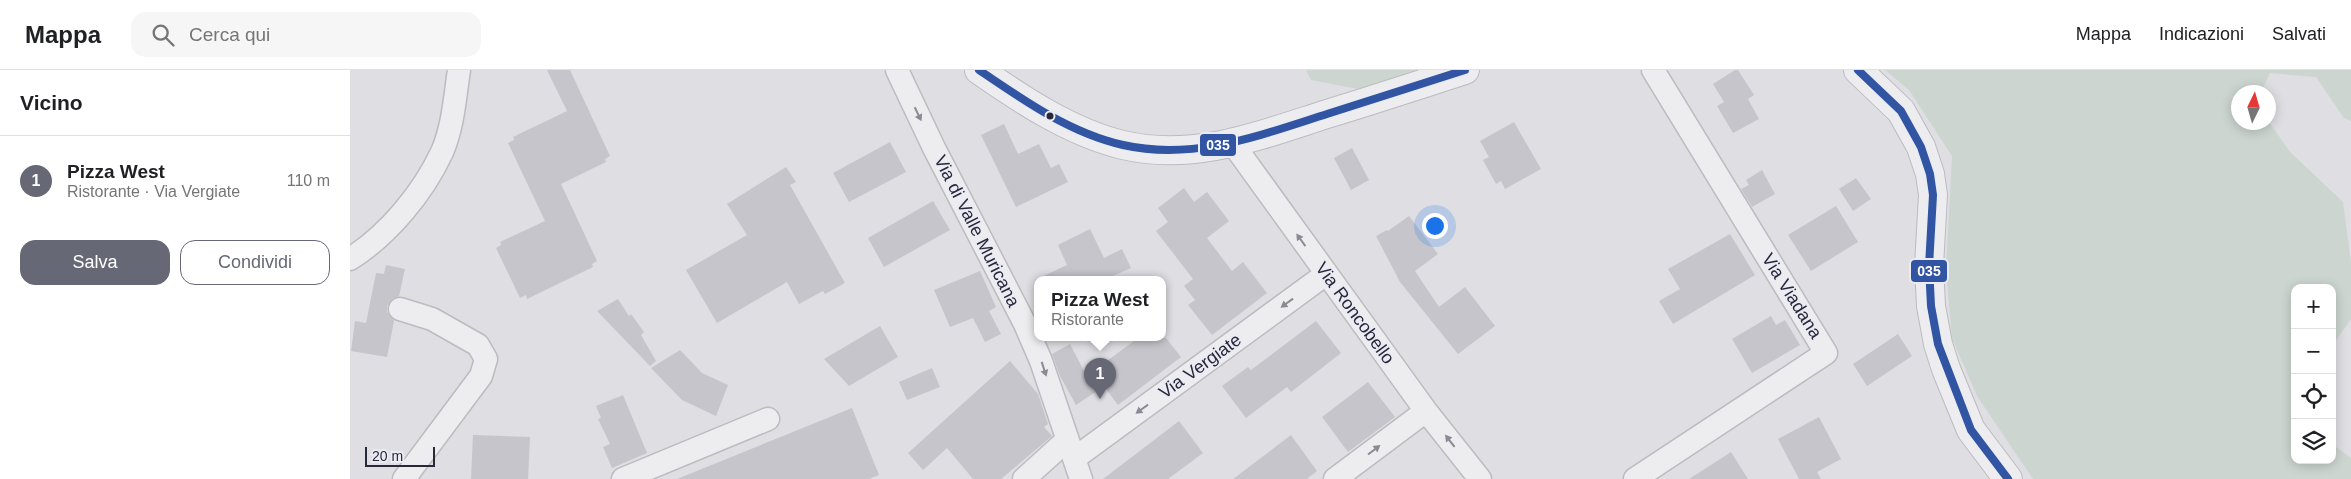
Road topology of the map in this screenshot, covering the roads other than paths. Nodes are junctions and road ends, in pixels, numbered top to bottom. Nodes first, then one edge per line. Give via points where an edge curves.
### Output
1 (459, 70) edge
2 (897, 70) edge
3 (979, 70) edge
4 (1464, 70) edge
5 (1653, 70) edge
6 (1858, 70) edge
7 (1233, 144) junction
8 (350, 259) edge
9 (1326, 274) junction
10 (400, 309) dead end
11 (1426, 411) junction
12 (768, 419) dead end
13 (1074, 459) edge
14 (404, 479) edge
15 (623, 479) edge
16 (1024, 479) edge
17 (1335, 479) edge
18 (1480, 479) edge
19 (1635, 479) edge
20 (2008, 479) edge

1 - 8 street via 448,133 429,176 385,230
2 -> 13 street, Via di Valle Muricana via 1042,361
3 - 7 street via 1062,121 1124,146 1178,151
4 - 7 street
5 - 19 street, Via Viadana via 1826,353
6 - 20 street via 1901,111 1921,147 1933,195 1929,266 1931,306 1938,344 1971,430
9 -> 7 street, Via Roncobello
9 - 11 street, Via Roncobello
9 -> 13 street, Via Vergiate
10 - 14 street via 432,318 478,345 486,359 481,376
17 -> 11 street
18 -> 11 street, Via Roncobello
12 - 15 street
13 - 16 street, Via Vergiate

